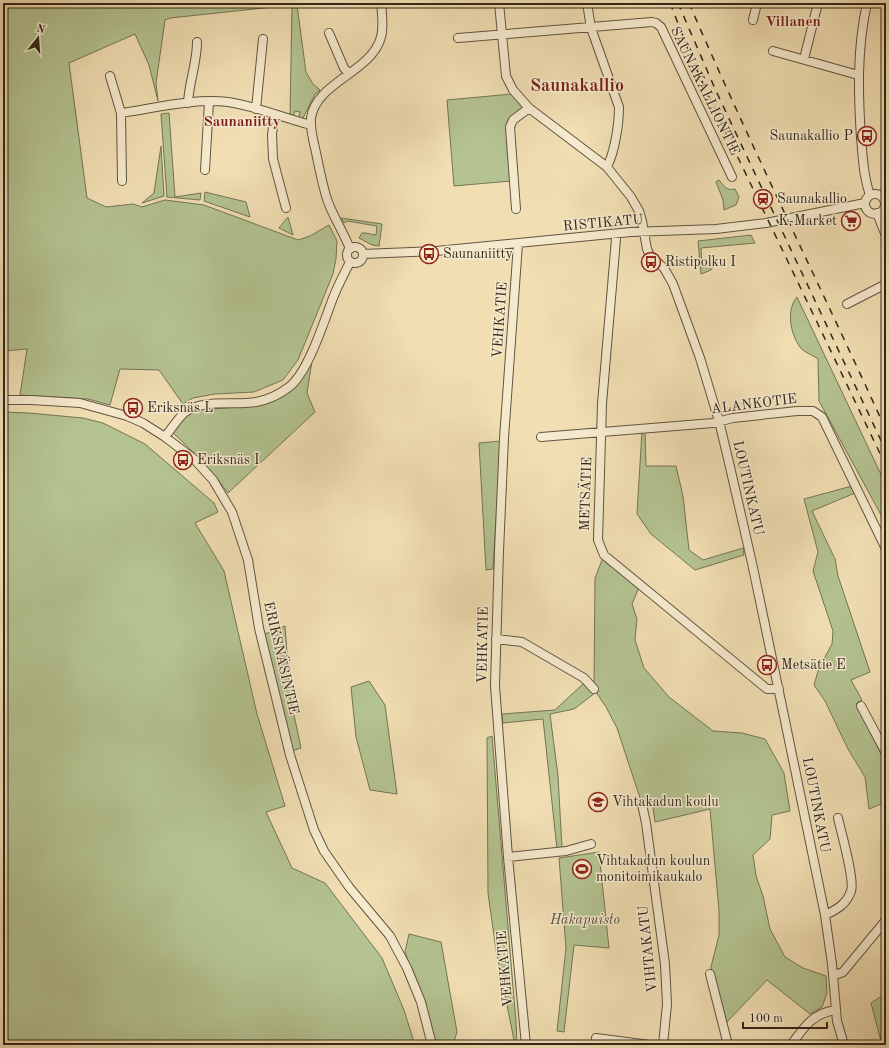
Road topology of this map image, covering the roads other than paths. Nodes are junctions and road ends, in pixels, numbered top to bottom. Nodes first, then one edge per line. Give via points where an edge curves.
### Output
1 (381, 3) edge
2 (499, 3) edge
3 (587, 3) edge
4 (757, 3) edge
5 (818, 3) edge
6 (867, 3) edge
7 (753, 20) dead end
8 (591, 28) junction
9 (329, 33) dead end
10 (502, 35) junction
11 (458, 38) dead end
12 (263, 39) dead end
13 (196, 42) dead end
14 (773, 51) dead end
15 (804, 59) junction
16 (349, 74) junction
17 (858, 74) junction
18 (110, 76) dead end
19 (208, 102) junction
20 (188, 103) junction
21 (256, 108) junction
22 (529, 108) junction
23 (121, 113) junction
24 (276, 115) junction
25 (311, 125) junction
26 (607, 167) junction
27 (206, 170) dead end
28 (732, 177) dead end
29 (122, 181) dead end
30 (870, 195) junction
31 (885, 202) edge
32 (865, 203) junction
33 (286, 208) dead end
34 (516, 209) dead end
35 (877, 213) junction
36 (645, 232) junction
37 (615, 234) junction
38 (886, 236) edge
39 (518, 244) junction
40 (350, 249) junction
41 (363, 254) junction
42 (350, 262) junction
43 (886, 284) edge
44 (847, 304) dead end
45 (3, 400) edge
46 (719, 421) junction
47 (602, 432) junction
48 (165, 437) junction
49 (541, 437) dead end
50 (886, 549) edge
51 (496, 639) junction
52 (594, 689) dead end
53 (779, 689) junction
54 (861, 706) dead end
55 (886, 753) edge
56 (642, 804) dead end
57 (838, 818) dead end
58 (591, 844) dead end
59 (508, 857) junction
60 (825, 915) junction
61 (886, 920) edge
62 (710, 974) dead end
63 (833, 976) junction
64 (835, 1010) junction
65 (596, 1038) dead end
66 (432, 1045) edge
67 (526, 1045) edge
68 (650, 1045) edge
69 (663, 1045) edge
70 (728, 1045) edge
71 (791, 1045) edge
72 (844, 1045) edge

1 - 16 street via 382,28 379,42 371,55
2 - 10 street, LOUTINKATU
3 - 8 street
4 - 7 street
5 - 15 street
6 - 17 street via 862,25
8 - 10 street, SAUNAKALLIONTIE
8 - 26 street via 620,106 612,154
8 - 28 street, SAUNAKALLIONTIE via 652,22 661,27
9 - 16 street
10 - 11 street, SAUNAKALLIONTIE
10 - 22 street, LOUTINKATU via 506,76 513,90
12 - 21 street
13 - 20 street via 197,50
14 - 15 street
15 - 17 street
16 - 25 street via 320,98 313,109
17 - 30 street via 864,171
18 - 23 street
19 - 20 street
19 - 21 street via 228,102
19 - 27 street
20 - 23 street
21 - 24 street
22 - 26 street, LOUTINKATU
22 - 34 street via 513,120 510,127
23 - 29 street
24 - 25 street
24 - 33 street via 272,134 273,159
25 - 40 street via 320,175 328,201
26 - 36 street, LOUTINKATU via 631,197 639,211
30 - 31 street via 879,195
30 - 32 street
31 - 35 street via 882,210
32 - 35 street via 870,212
32 - 36 street, RISTIKATU via 766,223 716,229
35 - 38 street
36 - 37 street, RISTIKATU
36 - 46 street, LOUTINKATU via 650,256 664,268 676,289
37 - 39 street, RISTIKATU
37 - 47 street, METSÄTIE
39 - 41 street, RISTIKATU
39 - 51 street, VEHKATIE via 504,438
40 - 41 street via 359,248
40 - 42 street via 347,254
41 - 42 street via 359,262
42 - 48 street via 334,294 306,364 289,387 272,397 255,402 196,406 184,413
43 - 44 street
45 - 48 street, ERIKSNÄSINTIE via 80,403 127,416
46 - 47 street, ALANKOTIE
46 - 50 street, ALANKOTIE via 797,411 819,414
46 - 53 street, LOUTINKATU
47 - 49 street, ALANKOTIE
47 - 53 street, METSÄTIE via 598,540 604,555 767,689
48 - 66 street, ERIKSNÄSINTIE via 194,459 213,480 232,512 248,560 260,628 290,755 314,830 324,851 347,884 390,936 410,975
51 - 52 street via 526,644 584,678
51 - 59 street, VEHKATIE via 495,686
53 - 60 street, LOUTINKATU
54 - 55 street
56 - 69 street, VIHTAKATU via 665,964 667,1004
57 - 60 street via 852,885 845,902
58 - 59 street via 566,851
59 - 67 street, VEHKATIE
60 - 63 street, LOUTINKATU
61 - 63 street via 843,972
62 - 70 street
63 - 64 street, LOUTINKATU
64 - 71 street via 815,1017
64 - 72 street, LOUTINKATU
65 - 68 street

